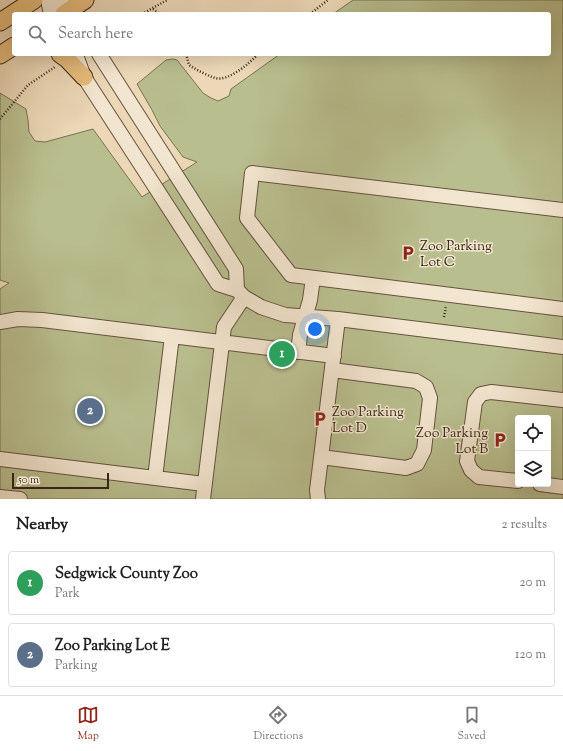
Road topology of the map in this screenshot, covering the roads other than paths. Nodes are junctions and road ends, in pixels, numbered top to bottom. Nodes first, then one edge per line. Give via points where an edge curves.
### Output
1 (34, 0) edge
2 (48, 0) edge
3 (85, 0) edge
4 (66, 10) edge
5 (15, 12) edge
6 (51, 12) edge
7 (12, 14) edge
8 (0, 22) edge
9 (12, 47) edge
10 (12, 52) edge
11 (0, 55) edge
12 (76, 56) edge
13 (100, 56) edge
14 (61, 59) edge
15 (84, 77) junction
16 (563, 210) edge
17 (313, 278) junction
18 (240, 293) junction
19 (563, 309) edge
20 (306, 316) junction
21 (338, 319) junction
22 (0, 322) edge
23 (172, 336) junction
24 (222, 342) junction
25 (563, 347) edge
26 (298, 352) junction
27 (334, 356) junction
28 (332, 370) junction
29 (563, 400) edge
30 (321, 457) junction
31 (0, 459) edge
32 (155, 478) junction
33 (515, 481) edge
34 (204, 484) junction
35 (551, 485) edge
36 (563, 487) edge
37 (0, 497) edge
38 (20, 499) edge
39 (202, 499) edge
40 (318, 499) edge

1 - 5 main road
2 - 6 street
3 - 4 main road
7 - 8 main road
9 - 11 main road
10 - 11 main road
12 - 15 street
13 - 18 street via 236,269
14 - 15 main road via 67,59
15 - 18 street via 218,284
16 - 17 street via 252,172 247,218 291,275
17 - 19 street
17 - 20 street
18 - 20 street via 261,307 285,315
18 - 24 street via 224,327
20 - 21 street
20 - 26 street
21 - 25 street
21 - 27 street
22 - 23 street via 18,319 42,320
23 - 24 street
23 - 32 street
24 - 26 street
24 - 34 street
26 - 27 street
27 - 28 street
28 - 30 street
28 - 30 street via 416,381 426,387 430,398 424,450 417,464 406,468
29 - 33 street via 491,392 481,394 475,402 468,462 471,470 479,477
30 - 40 street
31 - 32 street
32 - 34 street
34 - 39 street
35 - 36 street
37 - 38 street

